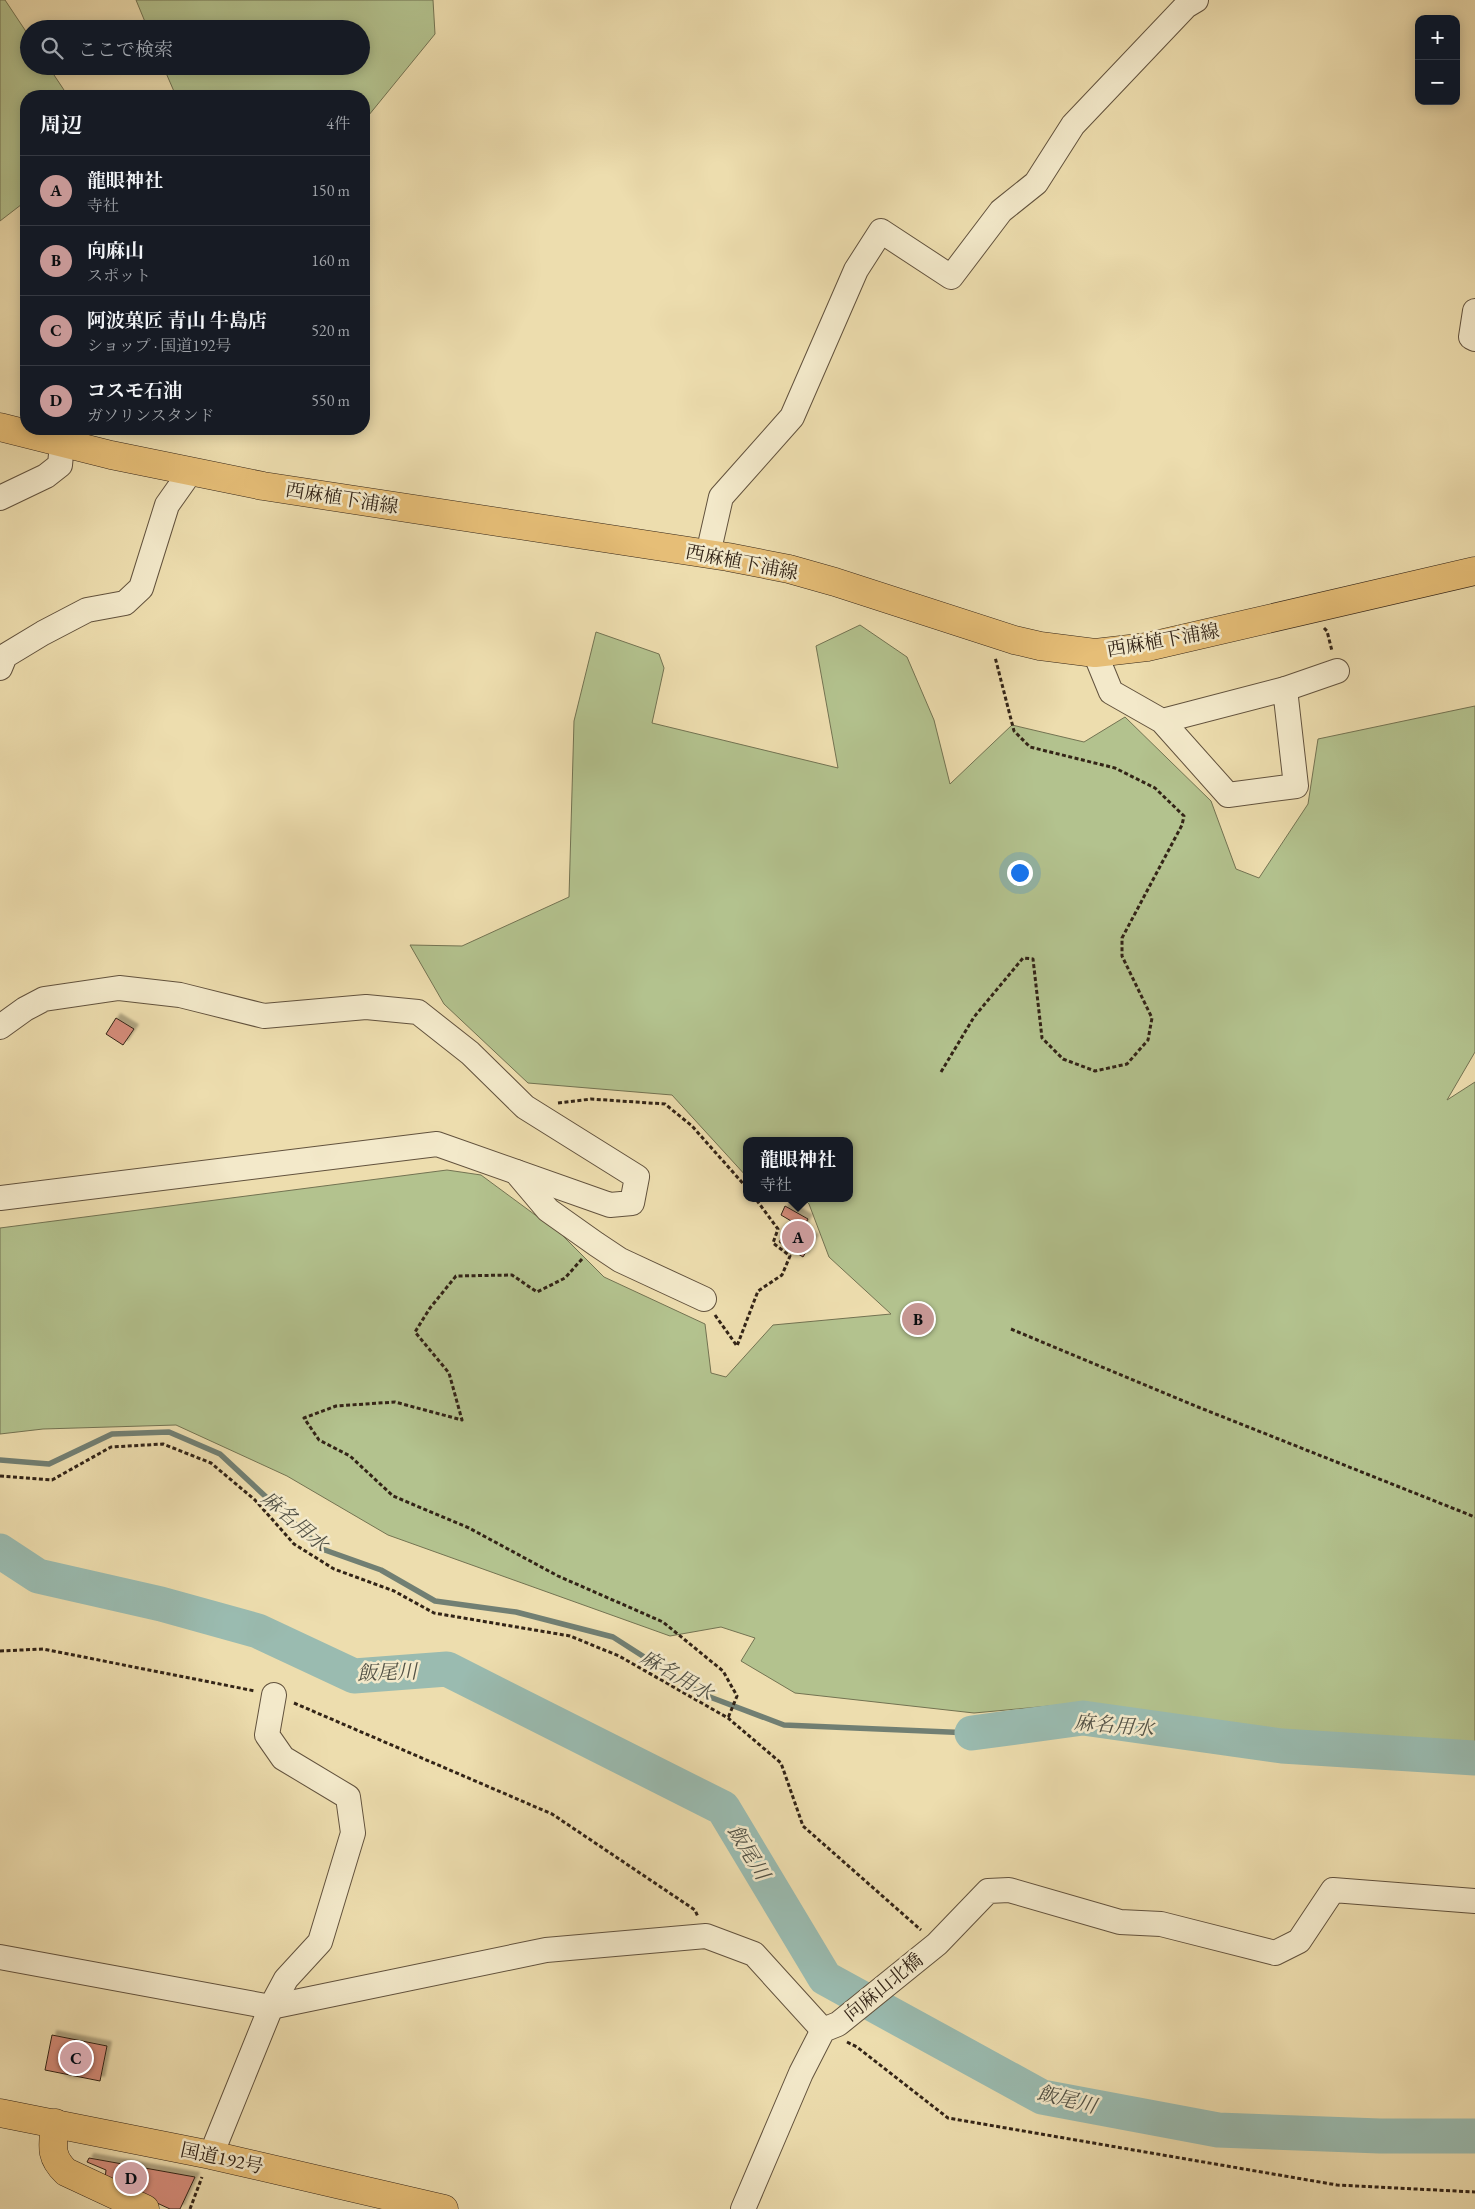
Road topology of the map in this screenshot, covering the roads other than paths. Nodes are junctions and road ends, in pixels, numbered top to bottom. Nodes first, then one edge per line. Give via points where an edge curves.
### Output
1 (1196, 0) edge
2 (1475, 311) edge
3 (1475, 339) edge
4 (0, 428) edge
5 (20, 433) edge
6 (29, 435) edge
7 (62, 443) junction
8 (191, 471) junction
9 (0, 498) edge
10 (708, 554) junction
11 (1475, 571) edge
12 (1095, 652) junction
13 (0, 668) edge
14 (1337, 670) road end
15 (1285, 689) junction
16 (1162, 721) junction
17 (0, 1027) edge
18 (514, 1170) junction
19 (0, 1198) edge
20 (704, 1299) road end
21 (274, 1695) road end
22 (1475, 1901) edge
23 (0, 1957) edge
24 (271, 2007) junction
25 (830, 2027) junction
26 (0, 2113) edge
27 (55, 2123) junction
28 (211, 2155) junction
29 (145, 2209) edge
30 (444, 2209) edge
31 (743, 2209) edge

1 - 10 street via 1186,6 1073,125 1036,183 1001,211 951,277 881,231 856,270 792,417 721,497
2 - 3 street via 1471,337
4 - 5 main road, 西麻植下浦線
6 - 7 main road, 西麻植下浦線
7 - 8 main road, 西麻植下浦線
7 - 9 street via 60,465 46,476
8 - 10 main road, 西麻植下浦線 via 263,486
8 - 13 street via 167,505 141,588 125,603 87,610 43,633 5,656
10 - 12 main road, 西麻植下浦線 via 789,569 1040,646
11 - 12 main road, 西麻植下浦線 via 1147,647
12 - 16 street via 1111,692
14 - 15 street
15 - 16 street
15 - 16 street via 1296,786 1228,795
17 - 18 street via 44,999 119,988 180,995 264,1016 366,1007 418,1012 470,1052 525,1107 637,1177 632,1204 610,1205
18 - 19 street via 437,1144
18 - 20 street via 548,1210 596,1244 620,1260
21 - 24 street via 267,1735 283,1758 348,1797 353,1833 320,1942 286,1979
22 - 25 street, 向麻山北橋 via 1332,1890 1299,1941 1274,1953 1161,1924 1120,1922 1008,1890 988,1891 933,1948
23 - 24 street
24 - 25 street via 546,1950 706,1936 754,1954
24 - 28 street
25 - 31 street via 801,2073
26 - 27 main road, 国道192号
27 - 28 main road, 国道192号
27 - 29 main road via 53,2152 56,2163 66,2172
28 - 30 main road, 国道192号

